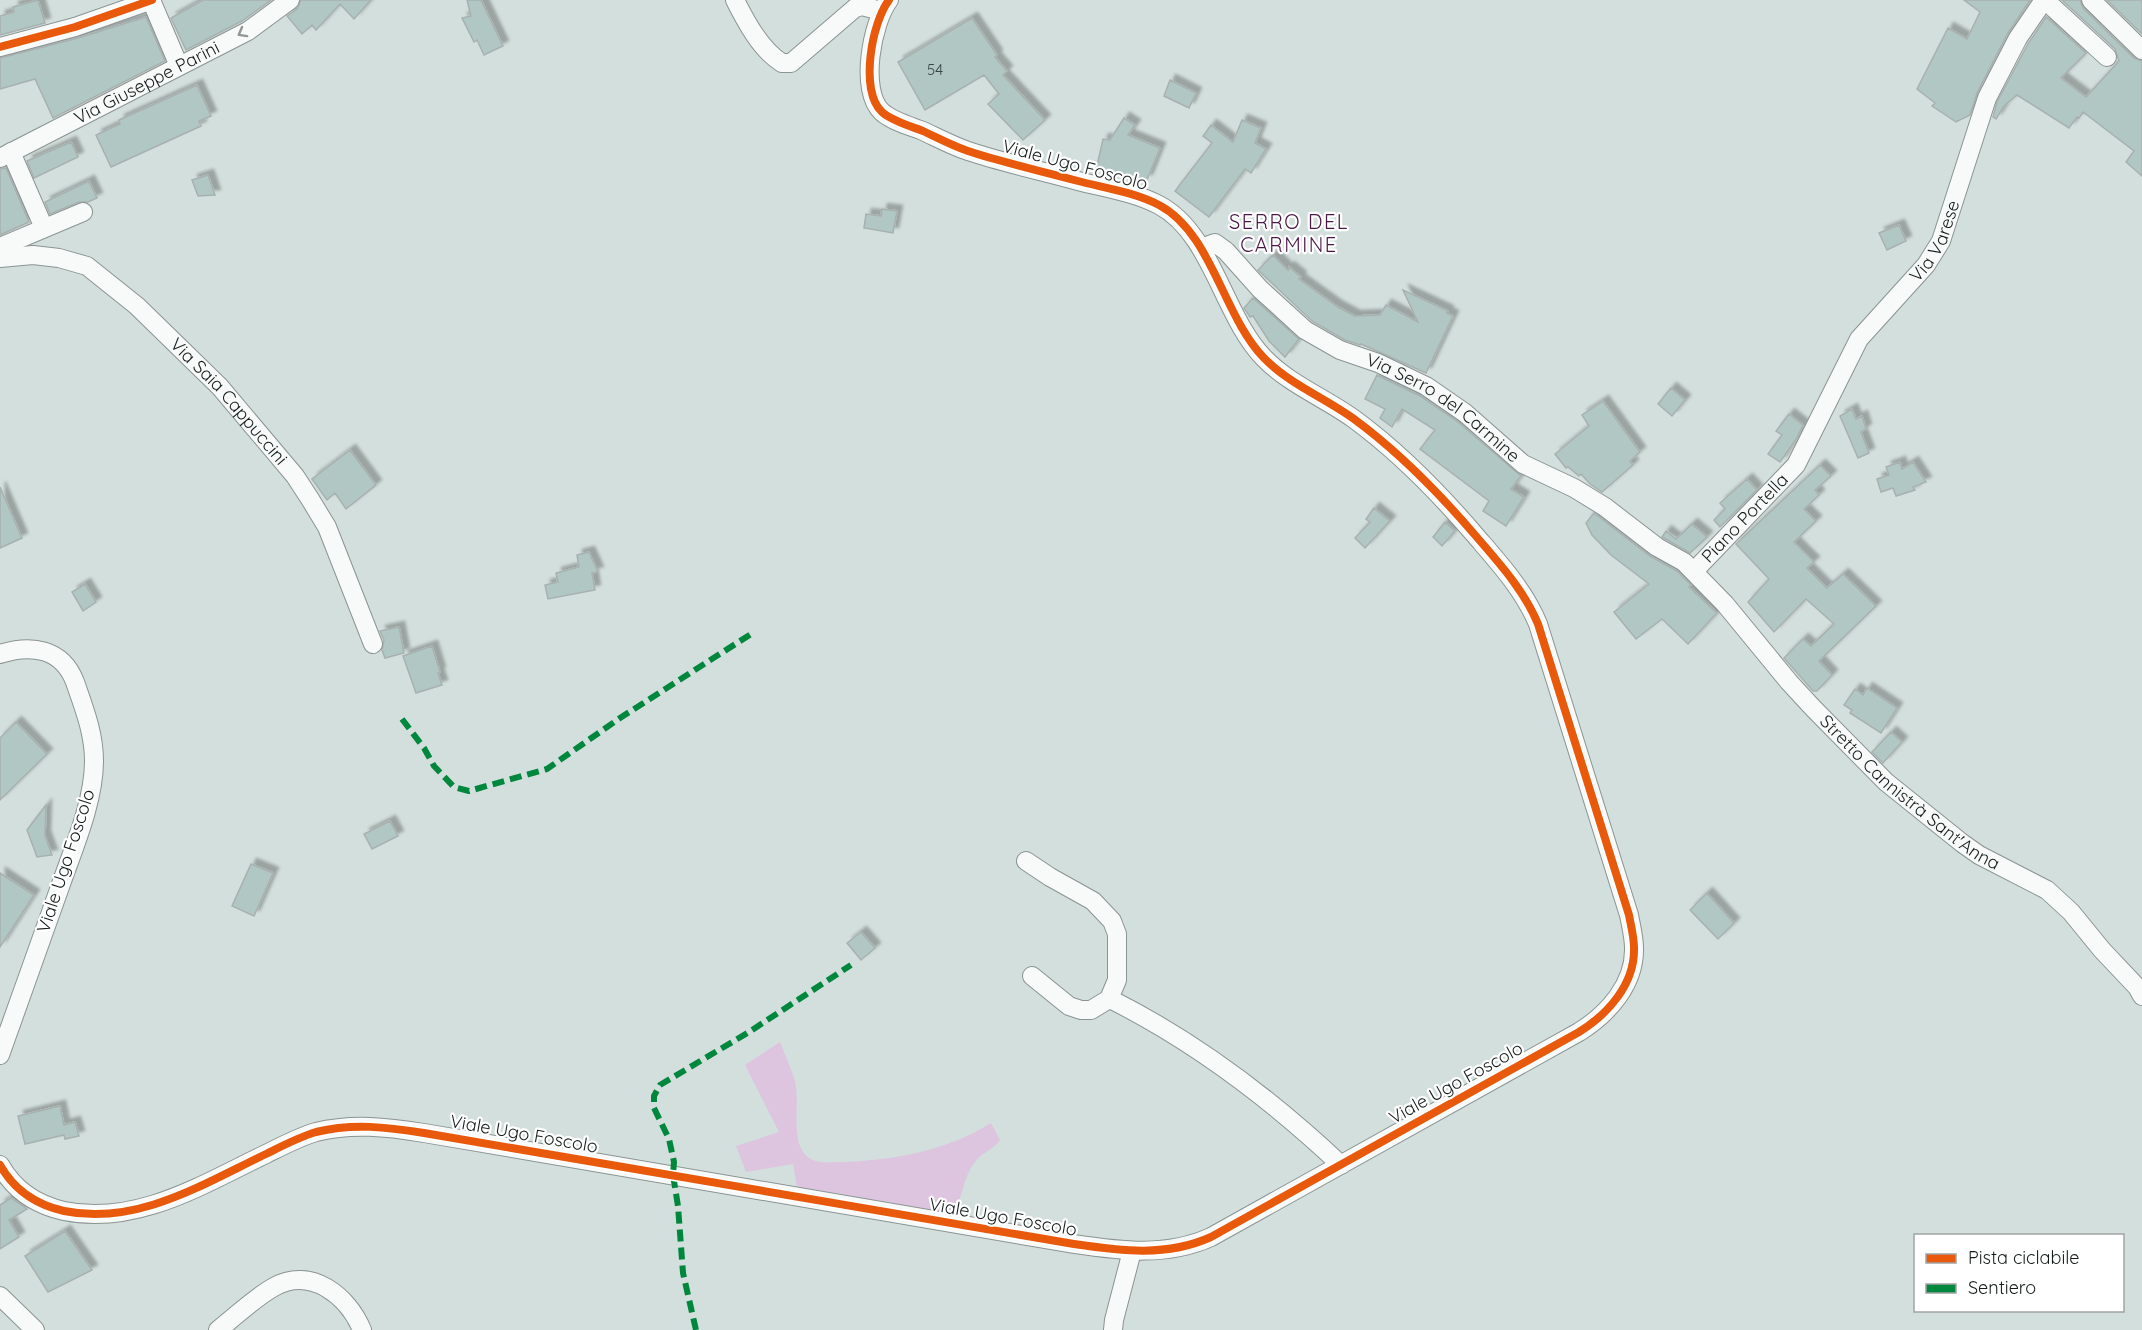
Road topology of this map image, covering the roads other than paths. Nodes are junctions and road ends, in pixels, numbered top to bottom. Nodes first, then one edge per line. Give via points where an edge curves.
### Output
1 (151, 0) edge
2 (290, 0) edge
3 (735, 0) edge
4 (2045, 0) edge
5 (2091, 0) edge
6 (885, 6) edge
7 (0, 48) edge
8 (2142, 50) edge
9 (2107, 57) dead end
10 (178, 66) junction
11 (5, 155) edge
12 (83, 212) dead end
13 (44, 228) junction
14 (0, 247) edge
15 (1201, 248) junction
16 (0, 258) edge
17 (1796, 465) joint
18 (1695, 570) junction
19 (373, 644) dead end
20 (0, 654) edge
21 (1026, 861) dead end
22 (1032, 976) dead end
23 (2142, 996) edge
24 (1110, 999) junction
25 (0, 1055) edge
26 (0, 1165) edge
27 (1341, 1165) junction
28 (1132, 1251) junction
29 (0, 1296) edge
30 (35, 1330) edge
31 (218, 1330) edge
32 (362, 1330) edge
33 (1113, 1330) edge

1 - 7 street
1 - 10 street
2 -> 10 street, Via Giuseppe Parini via 248,31
3 - 6 street via 767,50 782,63 791,63 855,8
4 - 9 street
4 - 17 street, Via Varese via 2018,38 1988,98 1941,241 1926,265 1859,339
5 - 8 street
6 - 15 street, Viale Ugo Foscolo via 872,45 870,78 882,112 966,150 1148,199 1175,215
10 - 11 street, Via Giuseppe Parini
11 - 13 street
12 - 13 street
13 - 14 street
15 - 18 street, Via Serro del Carmine via 1215,243 1226,251 1305,330 1340,350 1426,386 1465,413 1523,464 1605,507
15 - 27 street, Viale Ugo Foscolo via 1242,327 1263,357 1352,417 1398,455 1451,507 1527,600 1542,635 1633,936 1633,959 1626,983 1617,999 1592,1024
16 - 19 street, Via Saia Cappuccini via 33,255 87,266 137,306 220,387 295,476 327,527
17 - 18 street, Piano Portella
18 - 23 street, Stretto Cannistrà Sant'Anna via 1789,682 1886,782 1979,855 2028,879 2059,900
20 - 25 street, Viale Ugo Foscolo via 41,649 65,664 87,714 94,762 79,832
21 - 24 street via 1093,901 1112,921 1117,934 1117,980
22 - 24 street via 1069,1006 1081,1010 1091,1010
24 - 27 street via 1234,1076
26 - 28 street, Viale Ugo Foscolo via 9,1180 37,1202 72,1213 111,1214 173,1198 314,1133 375,1126
27 - 28 street, Viale Ugo Foscolo via 1196,1244 1170,1250
28 - 33 street
29 - 30 street
31 - 32 street via 274,1287 296,1281 319,1284 336,1293

